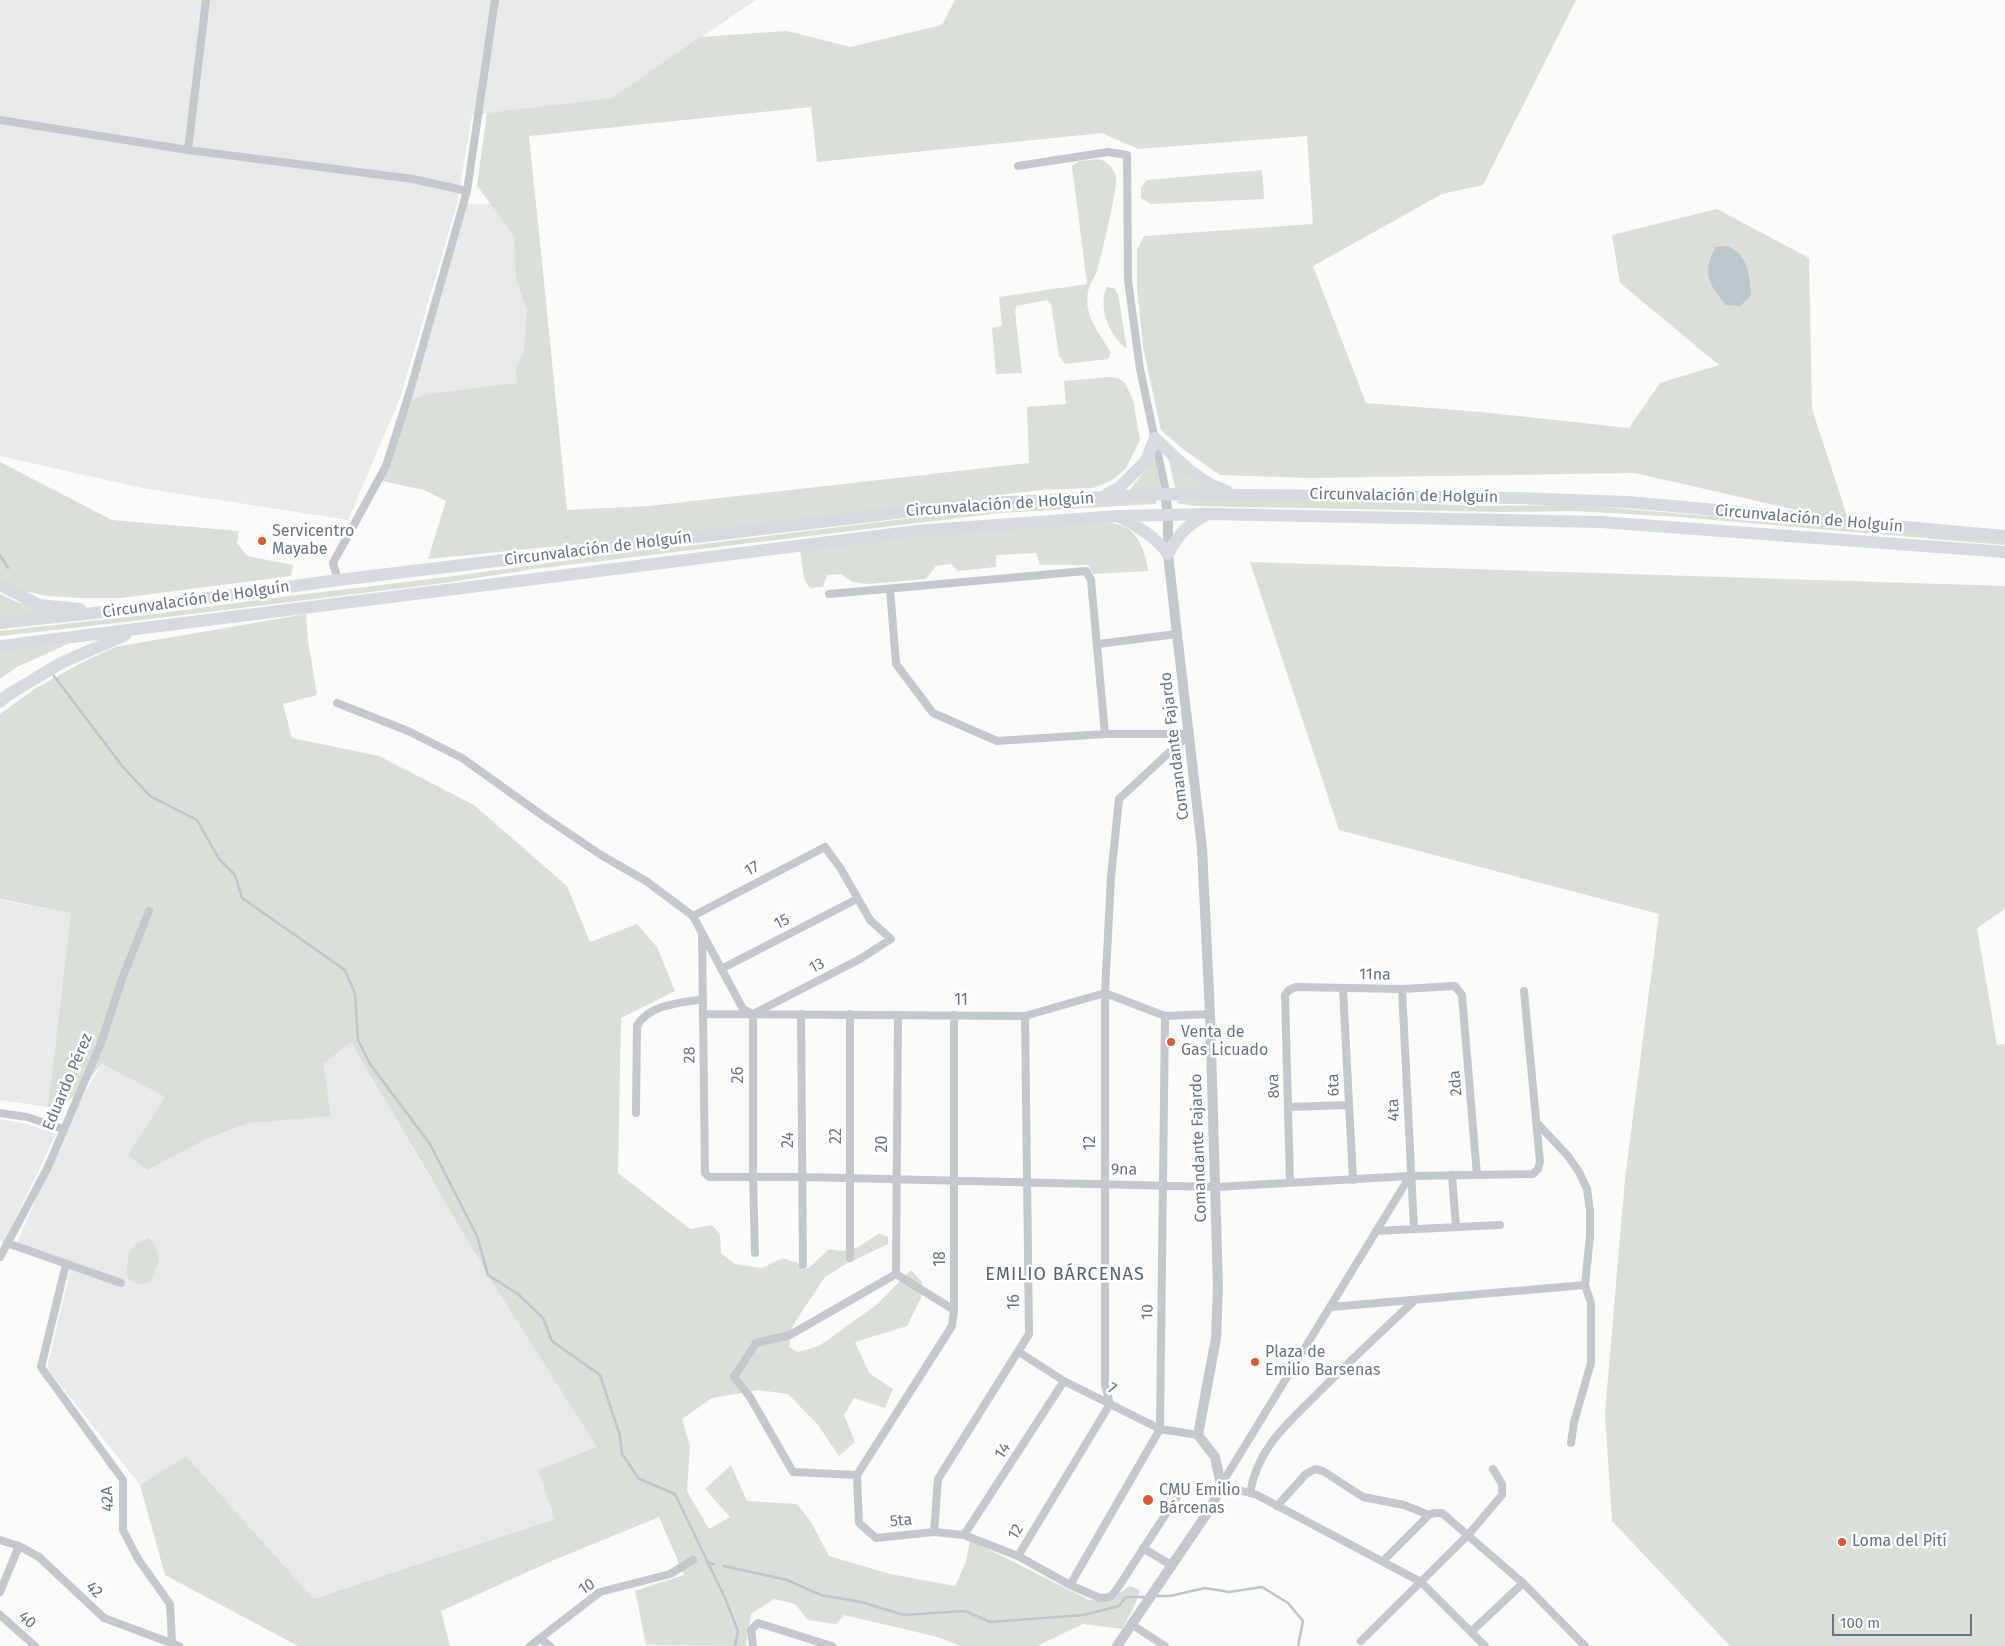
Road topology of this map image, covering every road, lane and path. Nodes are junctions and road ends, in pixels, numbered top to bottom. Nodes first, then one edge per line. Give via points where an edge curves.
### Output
1 (206, 0) edge
2 (495, 0) edge
3 (0, 120) edge
4 (188, 150) junction
5 (1018, 166) dead end
6 (467, 191) junction
7 (1155, 438) junction
8 (1165, 494) junction
9 (1240, 494) junction
10 (1102, 497) junction
11 (1208, 514) junction
12 (1168, 515) junction
13 (1118, 516) junction
14 (2005, 536) edge
15 (2005, 552) edge
16 (1168, 554) junction
17 (338, 580) junction
18 (0, 585) edge
19 (890, 589) junction
20 (829, 594) dead end
21 (130, 609) junction
22 (0, 623) edge
23 (139, 629) junction
24 (1176, 634) junction
25 (1098, 644) junction
26 (0, 646) edge
27 (0, 702) edge
28 (337, 703) dead end
29 (1105, 734) junction
30 (1189, 734) junction
31 (857, 899) junction
32 (148, 911) dead end
33 (693, 916) junction
34 (702, 934) junction
35 (721, 969) junction
36 (1344, 989) junction
37 (1289, 990) joint
38 (1402, 990) junction
39 (1459, 990) joint
40 (1524, 991) dead end
41 (1105, 993) junction
42 (703, 999) junction
43 (704, 1014) junction
44 (753, 1014) junction
45 (801, 1014) junction
46 (850, 1014) junction
47 (1210, 1014) junction
48 (898, 1015) junction
49 (954, 1015) junction
50 (1025, 1016) junction
51 (1165, 1016) junction
52 (1348, 1105) junction
53 (1289, 1107) junction
54 (0, 1113) edge
55 (636, 1113) dead end
56 (1536, 1122) junction
57 (63, 1129) junction
58 (1452, 1175) junction
59 (1477, 1175) junction
60 (707, 1176) joint
61 (1410, 1176) junction
62 (803, 1177) junction
63 (753, 1178) junction
64 (852, 1179) junction
65 (897, 1180) junction
66 (1353, 1180) junction
67 (955, 1181) junction
68 (1028, 1182) junction
69 (1290, 1183) junction
70 (1105, 1184) junction
71 (1163, 1185) junction
72 (1216, 1187) junction
73 (1500, 1225) dead end
74 (1456, 1227) junction
75 (1414, 1229) junction
76 (1376, 1231) junction
77 (7, 1243) junction
78 (756, 1253) dead end
79 (0, 1257) edge
80 (850, 1258) dead end
81 (66, 1264) junction
82 (803, 1265) dead end
83 (896, 1274) junction
84 (121, 1283) dead end
85 (1585, 1286) junction
86 (1414, 1301) junction
87 (1331, 1307) junction
88 (954, 1310) junction
89 (1019, 1352) junction
90 (1064, 1381) junction
91 (1110, 1404) junction
92 (1160, 1430) junction
93 (1198, 1435) junction
94 (1571, 1443) dead end
95 (1493, 1469) dead end
96 (857, 1475) junction
97 (1221, 1485) junction
98 (1250, 1493) junction
99 (1176, 1497) dead end
100 (1277, 1506) junction
101 (1429, 1516) junction
102 (934, 1532) junction
103 (964, 1535) junction
104 (1468, 1535) junction
105 (0, 1540) edge
106 (20, 1546) junction
107 (1143, 1548) junction
108 (1018, 1556) junction
109 (693, 1560) dead end
110 (1383, 1561) junction
111 (1171, 1566) junction
112 (1421, 1582) junction
113 (1524, 1583) junction
114 (1070, 1585) junction
115 (0, 1592) edge
116 (0, 1614) edge
117 (1131, 1624) junction
118 (1471, 1632) junction
119 (541, 1639) junction
120 (1361, 1641) dead end
121 (175, 1644) edge
122 (1582, 1645) edge
123 (35, 1646) edge
124 (530, 1646) edge
125 (550, 1646) edge
126 (753, 1646) edge
127 (832, 1646) edge
128 (1117, 1646) edge
129 (1165, 1646) edge
130 (1485, 1646) edge

1 - 4 street
2 - 6 street
3 - 4 street
4 - 6 street via 413,179
5 - 7 street via 1108,152 1127,155 1128,280 1140,369
6 - 17 street via 386,466 332,563
7 - 8 street
7 - 9 highway via 1193,472 1217,488
7 - 10 highway via 1146,461 1120,487
8 - 9 highway, Circunvalación de Holguín
8 - 10 highway, Circunvalación de Holguín
8 - 12 street, Comandante Fajardo
9 - 14 highway, Circunvalación de Holguín via 1628,502
10 - 17 highway, Circunvalación de Holguín via 970,504
11 - 12 highway, Circunvalación de Holguín
11 - 15 highway, Circunvalación de Holguín via 1601,522
11 - 16 highway via 1189,524
12 - 13 highway, Circunvalación de Holguín
12 - 16 street, Comandante Fajardo
13 - 16 highway via 1158,540
13 - 23 highway, Circunvalación de Holguín via 917,531
16 - 24 street, Comandante Fajardo
17 - 21 highway, Circunvalación de Holguín
18 - 21 highway via 39,605 72,609
19 - 20 street
19 - 25 street via 1086,571 1092,580
19 - 29 street via 896,664 933,713 997,741
21 - 22 highway, Circunvalación de Holguín
23 - 26 highway, Circunvalación de Holguín
23 - 27 highway via 61,663
24 - 25 street
24 - 30 street, Comandante Fajardo
25 - 29 street
28 - 33 street via 408,731 462,758
29 - 30 street
30 - 41 street, 12 via 1119,799
30 - 47 street, Comandante Fajardo via 1202,848
31 - 33 street, 17 via 841,868 825,847
31 - 35 street, 15
31 - 44 street, 13 via 870,920 891,939 860,960
32 - 57 street, Eduardo Pérez via 101,1043
33 - 34 street
34 - 35 street
34 - 42 street, 28
35 - 44 street via 743,1009
36 - 37 street, 11na via 1296,987
36 - 38 street, 11na
36 - 52 street, 6ta
37 - 53 street, 8va via 1285,995
38 - 39 street, 11na via 1455,986
38 - 61 street, 4ta
39 - 59 street, 2da
40 - 56 street
41 - 50 street, 11
41 - 51 street
41 - 70 street, 12
42 - 43 street, 28
42 - 55 street via 668,1005 641,1019 637,1026
43 - 44 street, 11
43 - 60 street, 28
44 - 45 street, 11
44 - 63 street, 26
45 - 46 street, 11
45 - 62 street, 24
46 - 48 street, 11
46 - 64 street, 22
47 - 51 street
47 - 72 street, Comandante Fajardo
48 - 49 street, 11
48 - 65 street, 20
49 - 50 street, 11
49 - 67 street, 18
50 - 68 street, 16
51 - 71 street, 10
52 - 53 street
52 - 66 street, 6ta
53 - 69 street, 8va
54 - 57 street via 27,1117
56 - 59 street, 9na via 1540,1162 1533,1174
56 - 85 street via 1568,1156 1588,1189 1590,1236
57 - 77 street, Eduardo Pérez via 47,1169
58 - 59 street, 9na
58 - 61 street, 9na
58 - 74 street
60 - 63 street, 9na
61 - 66 street, 9na
61 - 75 street, 4ta
61 - 76 street
62 - 63 street, 9na
62 - 64 street, 9na
62 - 82 street, 24
63 - 78 street, 26
64 - 65 street, 9na
64 - 80 street, 22
65 - 67 street, 9na
65 - 83 street, 20
66 - 69 street, 9na
67 - 68 street, 9na
67 - 88 street, 18
68 - 70 street, 9na
68 - 89 street, 16 via 1029,1334
69 - 72 street, 9na
70 - 71 street, 9na
70 - 91 street, 12 via 1105,1385
71 - 72 street, 9na
71 - 92 street, 10
72 - 93 street, Comandante Fajardo via 1216,1338
73 - 74 street
74 - 75 street
75 - 76 street
76 - 87 street
77 - 79 street, Eduardo Pérez
77 - 81 street
81 - 84 street
81 - 121 street, 42A via 40,1367 123,1480 123,1530 138,1559 170,1604
83 - 88 street
83 - 96 street via 790,1335 756,1343 734,1377 750,1396 792,1472
85 - 86 street
85 - 94 street via 1591,1303 1591,1363
86 - 87 street
86 - 98 street via 1282,1428 1261,1458
87 - 97 street
88 - 96 street, 18 via 952,1326
89 - 90 street, 7
89 - 102 street, 16 via 938,1479
90 - 91 street, 7
90 - 103 street, 14
91 - 92 street, 7
91 - 108 street, 12
92 - 93 street, 7
92 - 114 street, 10
93 - 97 street via 1215,1457
95 - 104 street via 1502,1484 1502,1496
96 - 102 street, 5ta via 859,1523 876,1538
97 - 98 street
97 - 111 street via 1212,1506
98 - 100 street
99 - 107 street
100 - 101 street via 1306,1474 1315,1469 1363,1497 1404,1505
100 - 110 street
101 - 104 street via 1442,1513
101 - 110 street
102 - 103 street, 5ta
103 - 108 street, 5ta
104 - 112 street
104 - 113 street
105 - 106 street, 42
106 - 115 street
106 - 121 street, 42 via 39,1558 104,1618
107 - 111 street
107 - 114 street, 5ta via 1110,1597 1100,1598
108 - 114 street, 5ta
109 - 119 street, 10 via 670,1574 600,1592
110 - 112 street
111 - 117 street
112 - 118 street
112 - 120 street
113 - 118 street
113 - 122 street
116 - 123 street, 40
117 - 128 street
117 - 129 street
118 - 130 street
119 - 124 street, 10
119 - 125 street
126 - 127 street via 751,1630 758,1623

